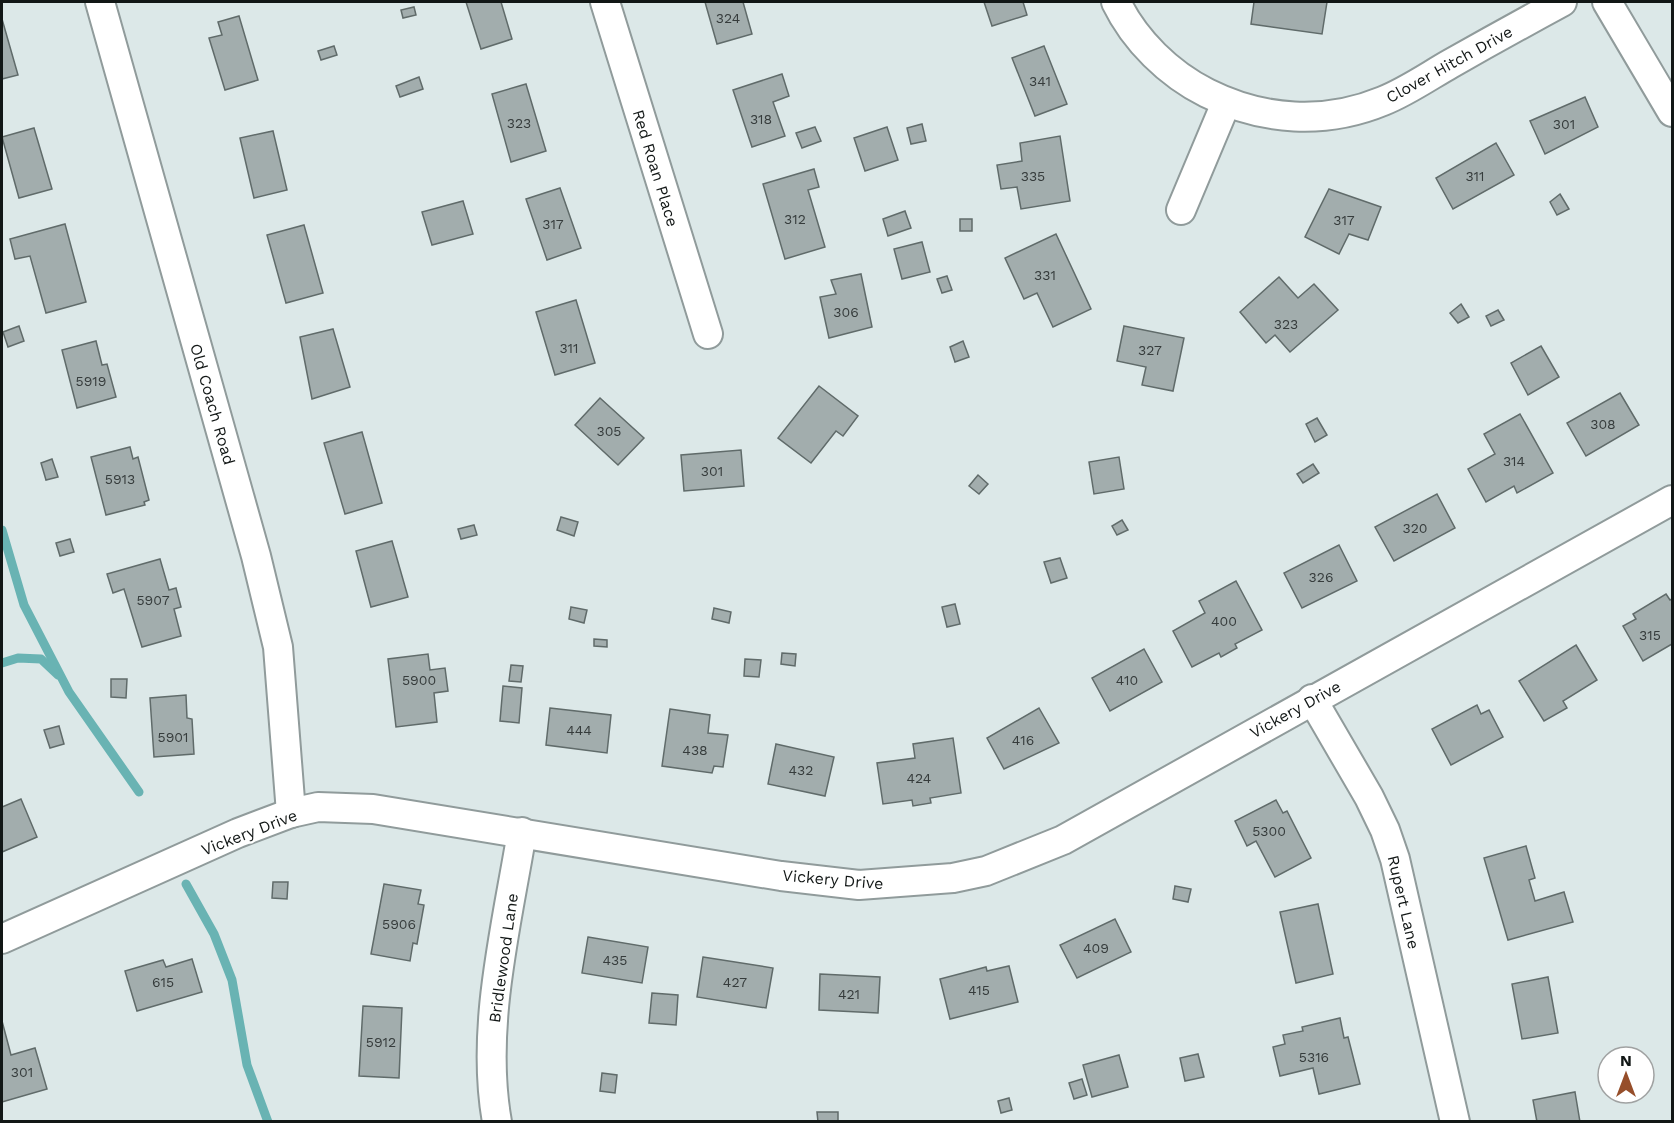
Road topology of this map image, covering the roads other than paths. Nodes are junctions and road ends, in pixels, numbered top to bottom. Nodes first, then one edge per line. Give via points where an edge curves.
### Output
1 (100, 2) edge
2 (605, 2) edge
3 (1116, 2) edge
4 (1562, 2) edge
5 (1607, 2) edge
6 (1227, 103) junction
7 (1672, 112) edge
8 (1181, 210) dead end
9 (708, 334) dead end
10 (1672, 500) edge
11 (1312, 699) junction
12 (291, 813) junction
13 (522, 832) junction
14 (2, 939) edge
15 (497, 1122) edge
16 (1455, 1122) edge

1 - 12 street, Old Coach Road via 256,556 278,647
2 - 9 street, Red Roan Place
3 - 6 street, Clover Hitch Drive via 1157,58 1192,86
4 - 6 street, Clover Hitch Drive via 1384,101 1342,114 1275,116
5 - 7 street
6 - 8 street
10 - 11 street, Vickery Drive
11 - 13 street, Vickery Drive via 1063,840 986,871 953,878 860,885 781,876
11 - 16 street, Rupert Lane via 1386,830
12 - 13 street, Vickery Drive via 318,807 373,809
12 - 14 street, Vickery Drive
13 - 15 street, Bridlewood Lane via 492,1034

